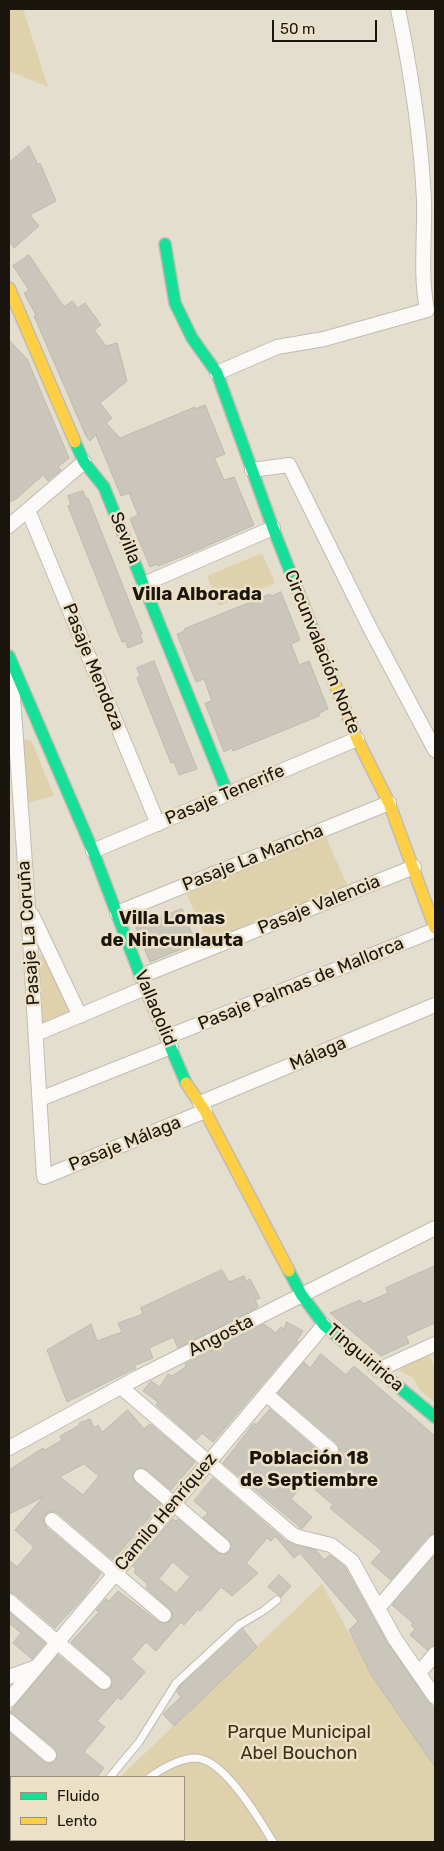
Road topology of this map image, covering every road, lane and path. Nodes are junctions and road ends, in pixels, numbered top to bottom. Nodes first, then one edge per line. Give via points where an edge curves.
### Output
1 (398, 9) edge
2 (165, 244) dead end
3 (9, 288) edge
4 (217, 373) junction
5 (84, 462) junction
6 (252, 470) junction
7 (28, 510) junction
8 (9, 526) edge
9 (273, 528) junction
10 (144, 584) junction
11 (9, 658) edge
12 (357, 739) junction
13 (435, 750) edge
14 (228, 794) junction
15 (389, 803) junction
16 (158, 824) junction
17 (93, 851) junction
18 (414, 867) junction
19 (28, 906) junction
20 (117, 913) junction
21 (435, 929) edge
22 (143, 982) junction
23 (435, 1005) edge
24 (80, 1016) junction
25 (36, 1034) junction
26 (169, 1042) junction
27 (40, 1099) junction
28 (203, 1107) junction
29 (44, 1177) joint
30 (435, 1228) edge
31 (301, 1294) junction
32 (324, 1326) junction
33 (435, 1344) edge
34 (378, 1370) junction
35 (122, 1388) junction
36 (266, 1394) junction
37 (435, 1416) edge
38 (9, 1448) edge
39 (331, 1450) dead end
40 (208, 1462) junction
41 (142, 1476) dead end
42 (174, 1503) junction
43 (52, 1520) dead end
44 (435, 1542) edge
45 (223, 1546) dead end
46 (115, 1573) junction
47 (277, 1600) dead end
48 (9, 1601) edge
49 (379, 1607) junction
50 (164, 1615) dead end
51 (57, 1642) junction
52 (435, 1654) edge
53 (37, 1667) junction
54 (419, 1673) junction
55 (9, 1677) edge
56 (104, 1682) dead end
57 (435, 1697) edge
58 (9, 1700) edge
59 (9, 1721) edge
60 (49, 1755) dead end
61 (111, 1776) edge
62 (152, 1776) edge
63 (273, 1842) edge

1 - 4 street via 418,127 424,201 422,286 427,310 324,339 277,347
2 - 4 street, Circunvalación Norte via 175,303 192,338
3 - 5 street, Sevilla
4 - 6 street, Circunvalación Norte
5 - 7 street
5 - 10 street, Sevilla via 104,487
6 - 9 street, Circunvalación Norte
6 - 13 street via 289,464
7 - 8 street
7 - 16 street, Pasaje Mendoza
9 - 10 street
9 - 12 street, Circunvalación Norte
10 - 14 street, Sevilla
11 - 17 street, Valladolid
11 - 19 street, Pasaje La Coruña
12 - 14 street, Pasaje Tenerife
12 - 15 street, Circunvalación Norte
14 - 16 street, Pasaje Tenerife
15 - 18 street, Circunvalación Norte
15 - 20 street, Pasaje La Mancha
16 - 17 street, Pasaje Tenerife
17 - 20 street, Valladolid
18 - 21 street, Circunvalación Norte
18 - 22 street, Pasaje Valencia
19 - 24 street
19 - 25 street, Pasaje La Coruña
20 - 22 street, Valladolid
21 - 26 street, Pasaje Palmas de Mallorca
22 - 24 street, Pasaje Valencia
22 - 26 street, Valladolid
23 - 28 street, Málaga
24 - 25 street, Pasaje Valencia
25 - 27 street, Pasaje La Coruña
26 - 27 street, Pasaje Palmas de Mallorca
26 - 28 street, Valladolid via 187,1085
27 - 29 street, Pasaje La Coruña
28 - 29 street, Pasaje Málaga
28 - 31 street, Valladolid
30 - 31 street, Angosta
31 - 32 street, Tinguiririca
31 - 35 street, Angosta
32 - 34 street, Tinguiririca
32 - 36 street, Camilo Henríquez
33 - 34 street
34 - 37 street, Tinguiririca
35 - 38 street, Angosta
35 - 40 street
36 - 39 street
36 - 40 street, Camilo Henríquez
40 - 42 street, Camilo Henríquez
40 - 49 street via 298,1537 320,1542 352,1560
41 - 42 street
42 - 45 street
42 - 46 street, Camilo Henríquez
43 - 46 street
44 - 49 street
46 - 50 street
46 - 51 street, Camilo Henríquez
47 - 61 lane via 238,1625 176,1683 139,1742
48 - 51 street
49 - 54 street via 395,1639
51 - 53 street, Camilo Henríquez
51 - 56 street
52 - 54 street
53 - 55 street
53 - 58 street, Camilo Henríquez
54 - 57 street
59 - 60 street
62 - 63 lane via 183,1760 198,1758 213,1764 230,1778

